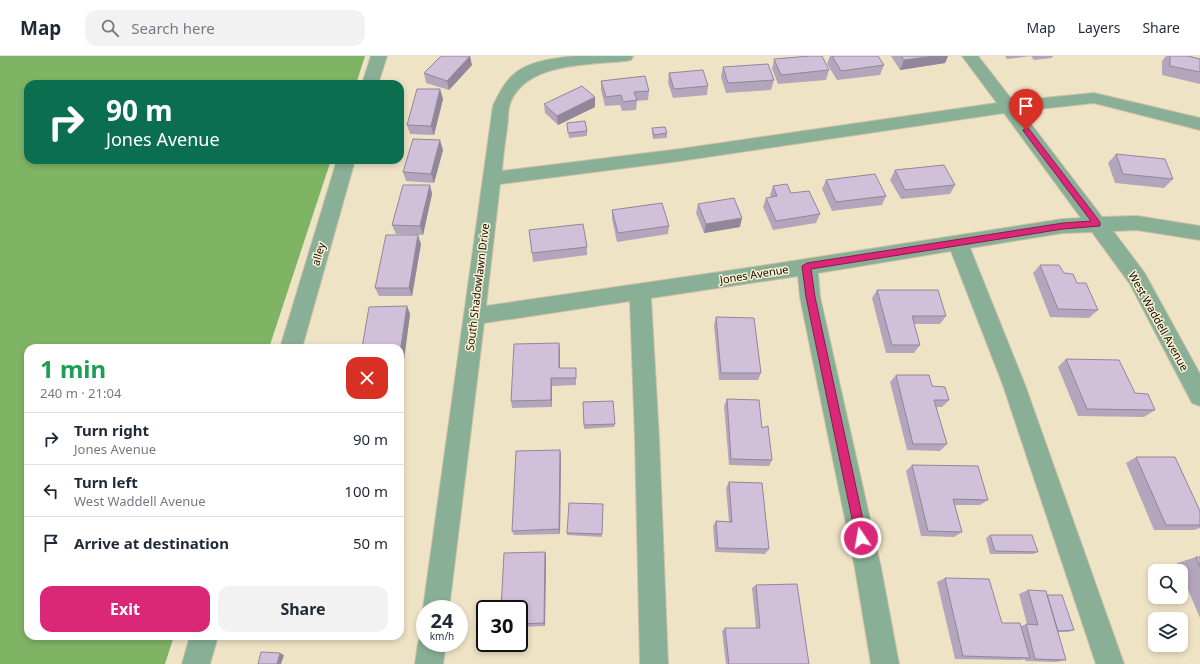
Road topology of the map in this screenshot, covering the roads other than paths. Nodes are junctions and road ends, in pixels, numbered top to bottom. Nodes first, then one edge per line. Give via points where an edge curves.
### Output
1 (379, 56) edge
2 (625, 56) edge
3 (970, 56) edge
4 (371, 80) edge
5 (1009, 107) junction
6 (1200, 124) edge
7 (345, 164) edge
8 (491, 179) junction
9 (1098, 224) junction
10 (1200, 233) edge
11 (958, 242) junction
12 (807, 266) junction
13 (640, 292) junction
14 (474, 316) junction
15 (292, 344) edge
16 (1200, 396) edge
17 (437, 600) edge
18 (203, 640) edge
19 (431, 652) edge
20 (196, 664) edge
21 (429, 664) edge
22 (654, 664) edge
23 (885, 664) edge
24 (1110, 664) edge

1 - 4 street
2 - 8 street, South Shadowlawn Drive via 544,66 520,77 501,106
3 - 5 street, West Waddell Avenue
5 - 6 street via 1094,98
5 - 8 street via 680,155
5 - 9 street, West Waddell Avenue
7 - 15 street, alley
8 - 14 street, South Shadowlawn Drive
9 - 10 street, Jones Avenue via 1137,223
9 - 11 street, Jones Avenue via 1063,226
9 - 16 street, West Waddell Avenue via 1137,278
11 - 12 street, Jones Avenue
11 - 24 street via 1014,385
12 - 13 street, Jones Avenue
12 - 23 street via 810,297 868,568
13 - 14 street, Jones Avenue
13 - 22 street
14 - 17 street, South Shadowlawn Drive
18 - 20 street
19 - 21 street

